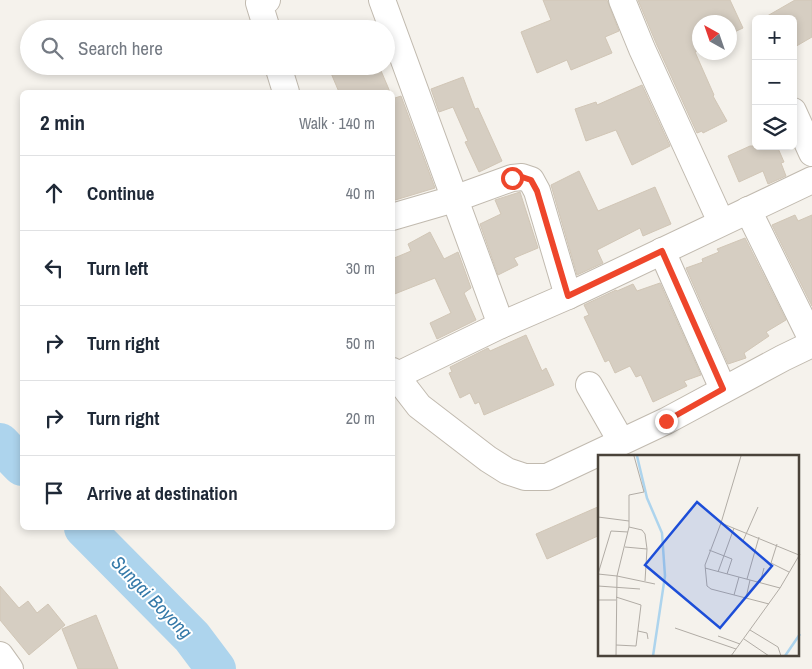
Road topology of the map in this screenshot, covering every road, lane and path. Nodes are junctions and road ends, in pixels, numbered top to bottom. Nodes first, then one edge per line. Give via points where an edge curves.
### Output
1 (382, 0) edge
2 (622, 0) edge
3 (261, 1) edge
4 (265, 20) edge
5 (389, 20) edge
6 (395, 36) edge
7 (281, 75) edge
8 (285, 90) edge
9 (797, 120) edge
10 (812, 153) edge
11 (812, 180) edge
12 (454, 198) junction
13 (748, 210) junction
14 (395, 216) edge
15 (721, 222) junction
16 (662, 251) junction
17 (568, 296) junction
18 (501, 325) junction
19 (812, 342) edge
20 (395, 373) edge
21 (395, 374) edge
22 (589, 385) dead end
23 (723, 389) junction
24 (621, 441) junction
25 (0, 655) edge
26 (10, 669) edge

1 - 5 street
2 - 15 street
3 - 4 street
6 - 12 street
7 - 8 street
9 - 10 street
11 - 13 street
12 - 14 street
12 - 17 street via 512,178 531,180
12 - 18 street
13 - 15 street
13 - 19 street
15 - 16 street
16 - 17 street
16 - 23 street
17 - 18 street
18 - 20 street
19 - 23 street
21 - 24 street via 419,406 495,463 525,477 547,477
22 - 24 street
23 - 24 street via 666,421
25 - 26 street

